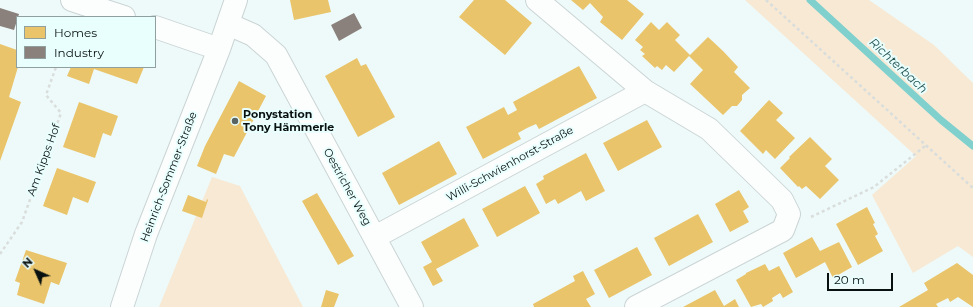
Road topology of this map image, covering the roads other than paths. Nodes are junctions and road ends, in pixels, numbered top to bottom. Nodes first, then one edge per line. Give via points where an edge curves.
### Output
1 (72, 0) edge
2 (236, 0) edge
3 (537, 0) edge
4 (121, 16) edge
5 (228, 24) junction
6 (156, 27) edge
7 (219, 48) junction
8 (645, 91) junction
9 (375, 237) junction
10 (122, 307) edge
11 (412, 307) edge
12 (636, 307) edge

1 - 4 street
2 - 5 street
3 - 8 street
5 - 7 street
5 - 9 street, Oestricher Weg via 253,35 276,55
6 - 7 street
7 - 10 street, Heinrich-Sommer-Straße via 146,234
8 - 9 street, Willi-Schwienhorst-Straße
8 - 12 street via 709,129 782,200 789,214 783,230
9 - 11 street, Oestricher Weg

